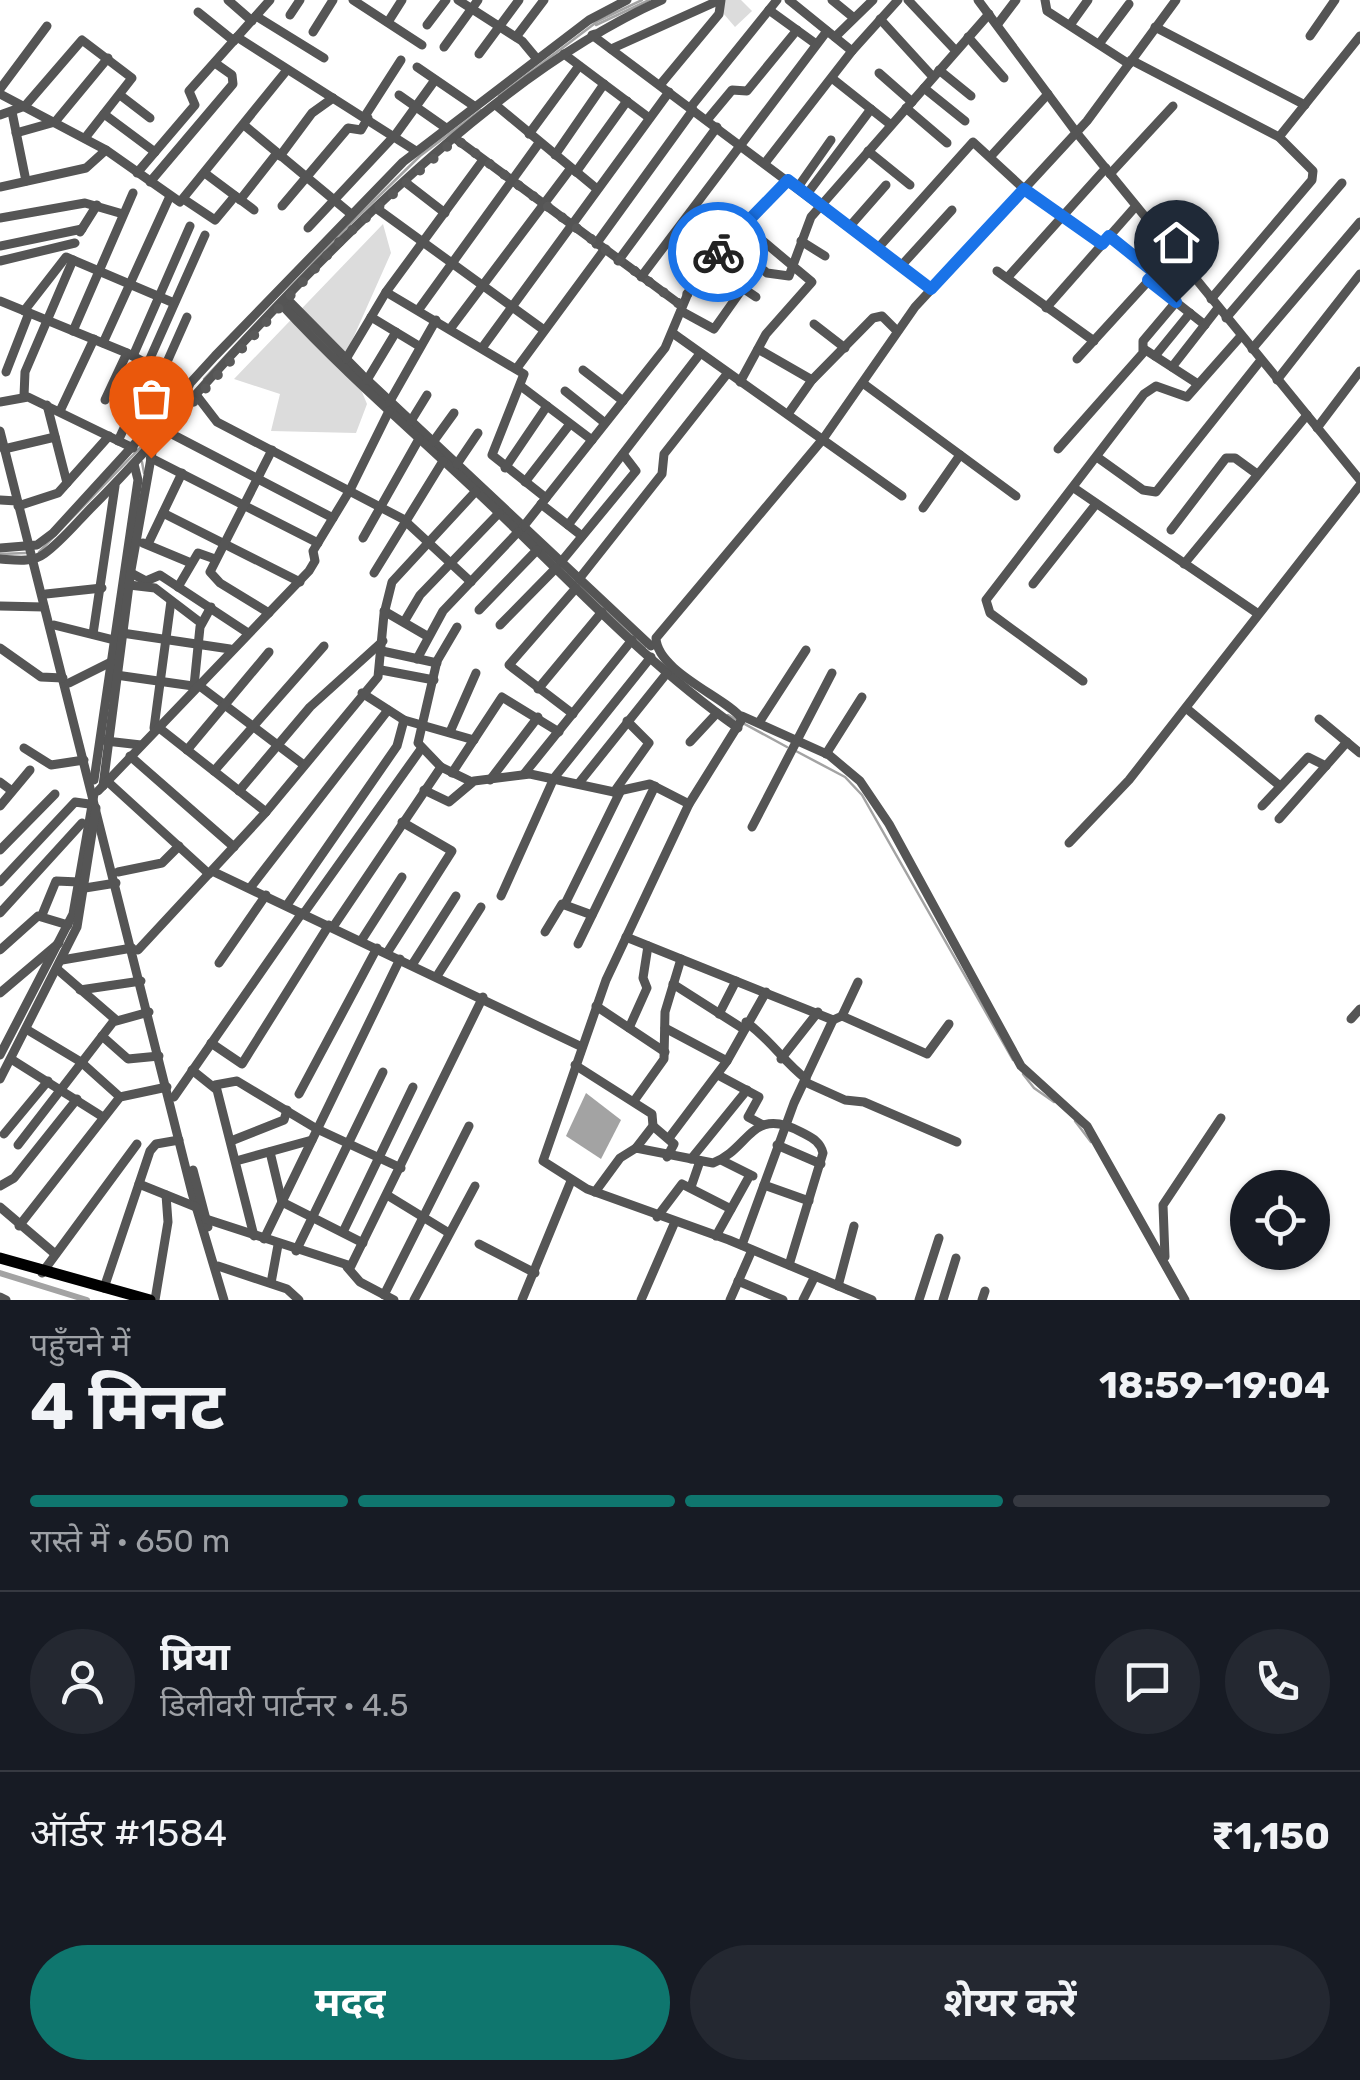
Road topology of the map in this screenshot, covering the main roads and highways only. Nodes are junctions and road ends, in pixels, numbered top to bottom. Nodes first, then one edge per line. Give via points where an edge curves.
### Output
1 (0, 1258) edge
2 (153, 1300) edge

1 - 2 main road

